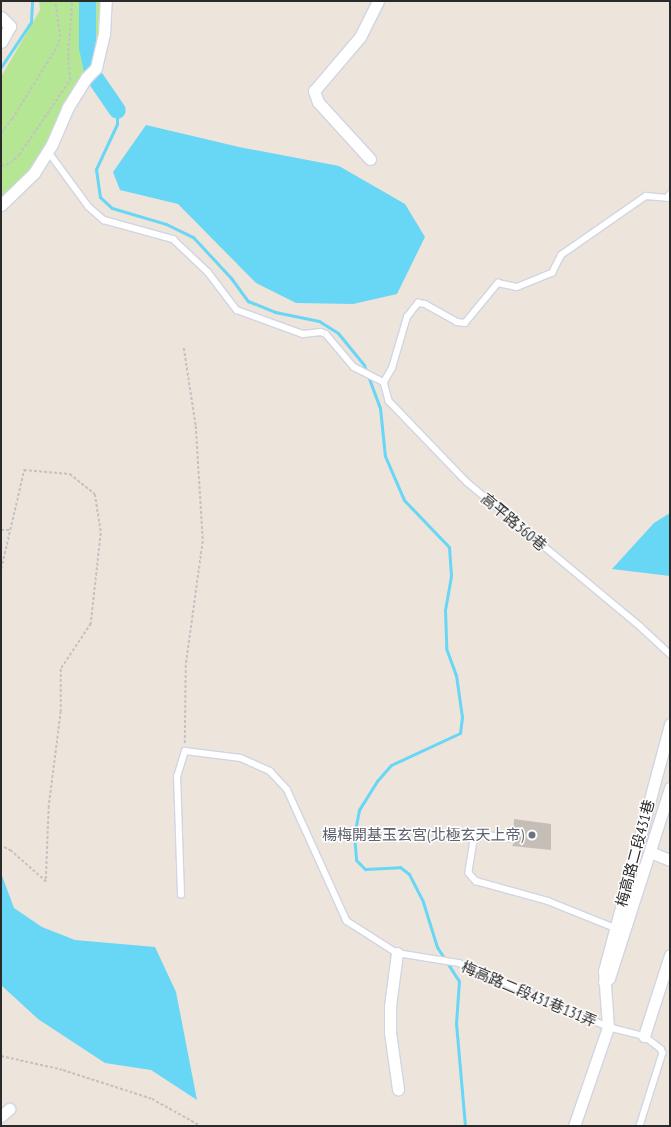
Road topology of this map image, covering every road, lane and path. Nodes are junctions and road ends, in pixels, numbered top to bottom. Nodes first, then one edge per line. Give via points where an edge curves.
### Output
1 (54, 1) edge
2 (72, 1) edge
3 (106, 1) edge
4 (378, 1) edge
5 (1, 17) edge
6 (1, 42) edge
7 (1, 133) edge
8 (48, 151) junction
9 (370, 159) dead end
10 (1, 166) edge
11 (670, 194) edge
12 (1, 205) edge
13 (184, 348) dead end
14 (384, 382) junction
15 (1, 530) edge
16 (11, 530) junction
17 (1, 569) edge
18 (670, 654) edge
19 (670, 724) edge
20 (185, 752) junction
21 (670, 788) edge
22 (512, 839) dead end
23 (1, 846) edge
24 (650, 852) junction
25 (670, 860) edge
26 (181, 895) dead end
27 (615, 928) junction
28 (398, 953) junction
29 (670, 955) edge
30 (604, 982) junction
31 (608, 1027) junction
32 (644, 1036) junction
33 (1, 1056) edge
34 (398, 1089) dead end
35 (201, 1126) edge
36 (574, 1126) edge
37 (640, 1126) edge

1 - 7 path via 60,38 57,47
2 - 10 path via 68,56 70,80 20,155
3 - 8 street via 104,34 96,68 86,78 68,107
4 - 9 street via 360,37 314,91 318,102
5 - 6 street via 10,26
8 - 12 street via 34,173
8 - 14 lane via 89,207 104,220 172,240 208,272 237,310 303,334 326,334 354,366
11 - 14 lane via 667,198 646,196 561,255 552,273 517,287 498,283 466,323 457,322 425,304 418,303 407,317 392,368
13 - 20 path via 196,426 203,541 186,665
14 - 18 lane, 高平路360巷 via 389,402 467,482
15 - 16 path
16 - 17 path
16 - 23 path via 24,470 70,474 95,494 101,533 91,624 61,669 61,711 49,806 46,882 11,851
19 - 27 street, 梅高路二段431巷
20 - 26 lane via 177,777
20 - 28 lane via 241,758 270,771 287,789 346,921
21 - 24 street, 梅高路二段431巷
22 - 27 lane via 475,834 469,873 476,881 548,901
24 - 25 street
24 - 30 street, 梅高路二段431巷 via 609,978
27 - 30 street, 梅高路二段431巷 via 604,971
28 - 31 lane, 梅高路二段431巷131弄 via 451,962
28 - 34 street via 390,1006 390,1032
29 - 32 street
30 - 31 street, 梅高路二段431巷
31 - 32 lane, 梅高路二段431巷131弄
31 - 36 street, 梅高路二段431巷
32 - 37 lane via 663,1053
33 - 35 path via 63,1070 152,1099

